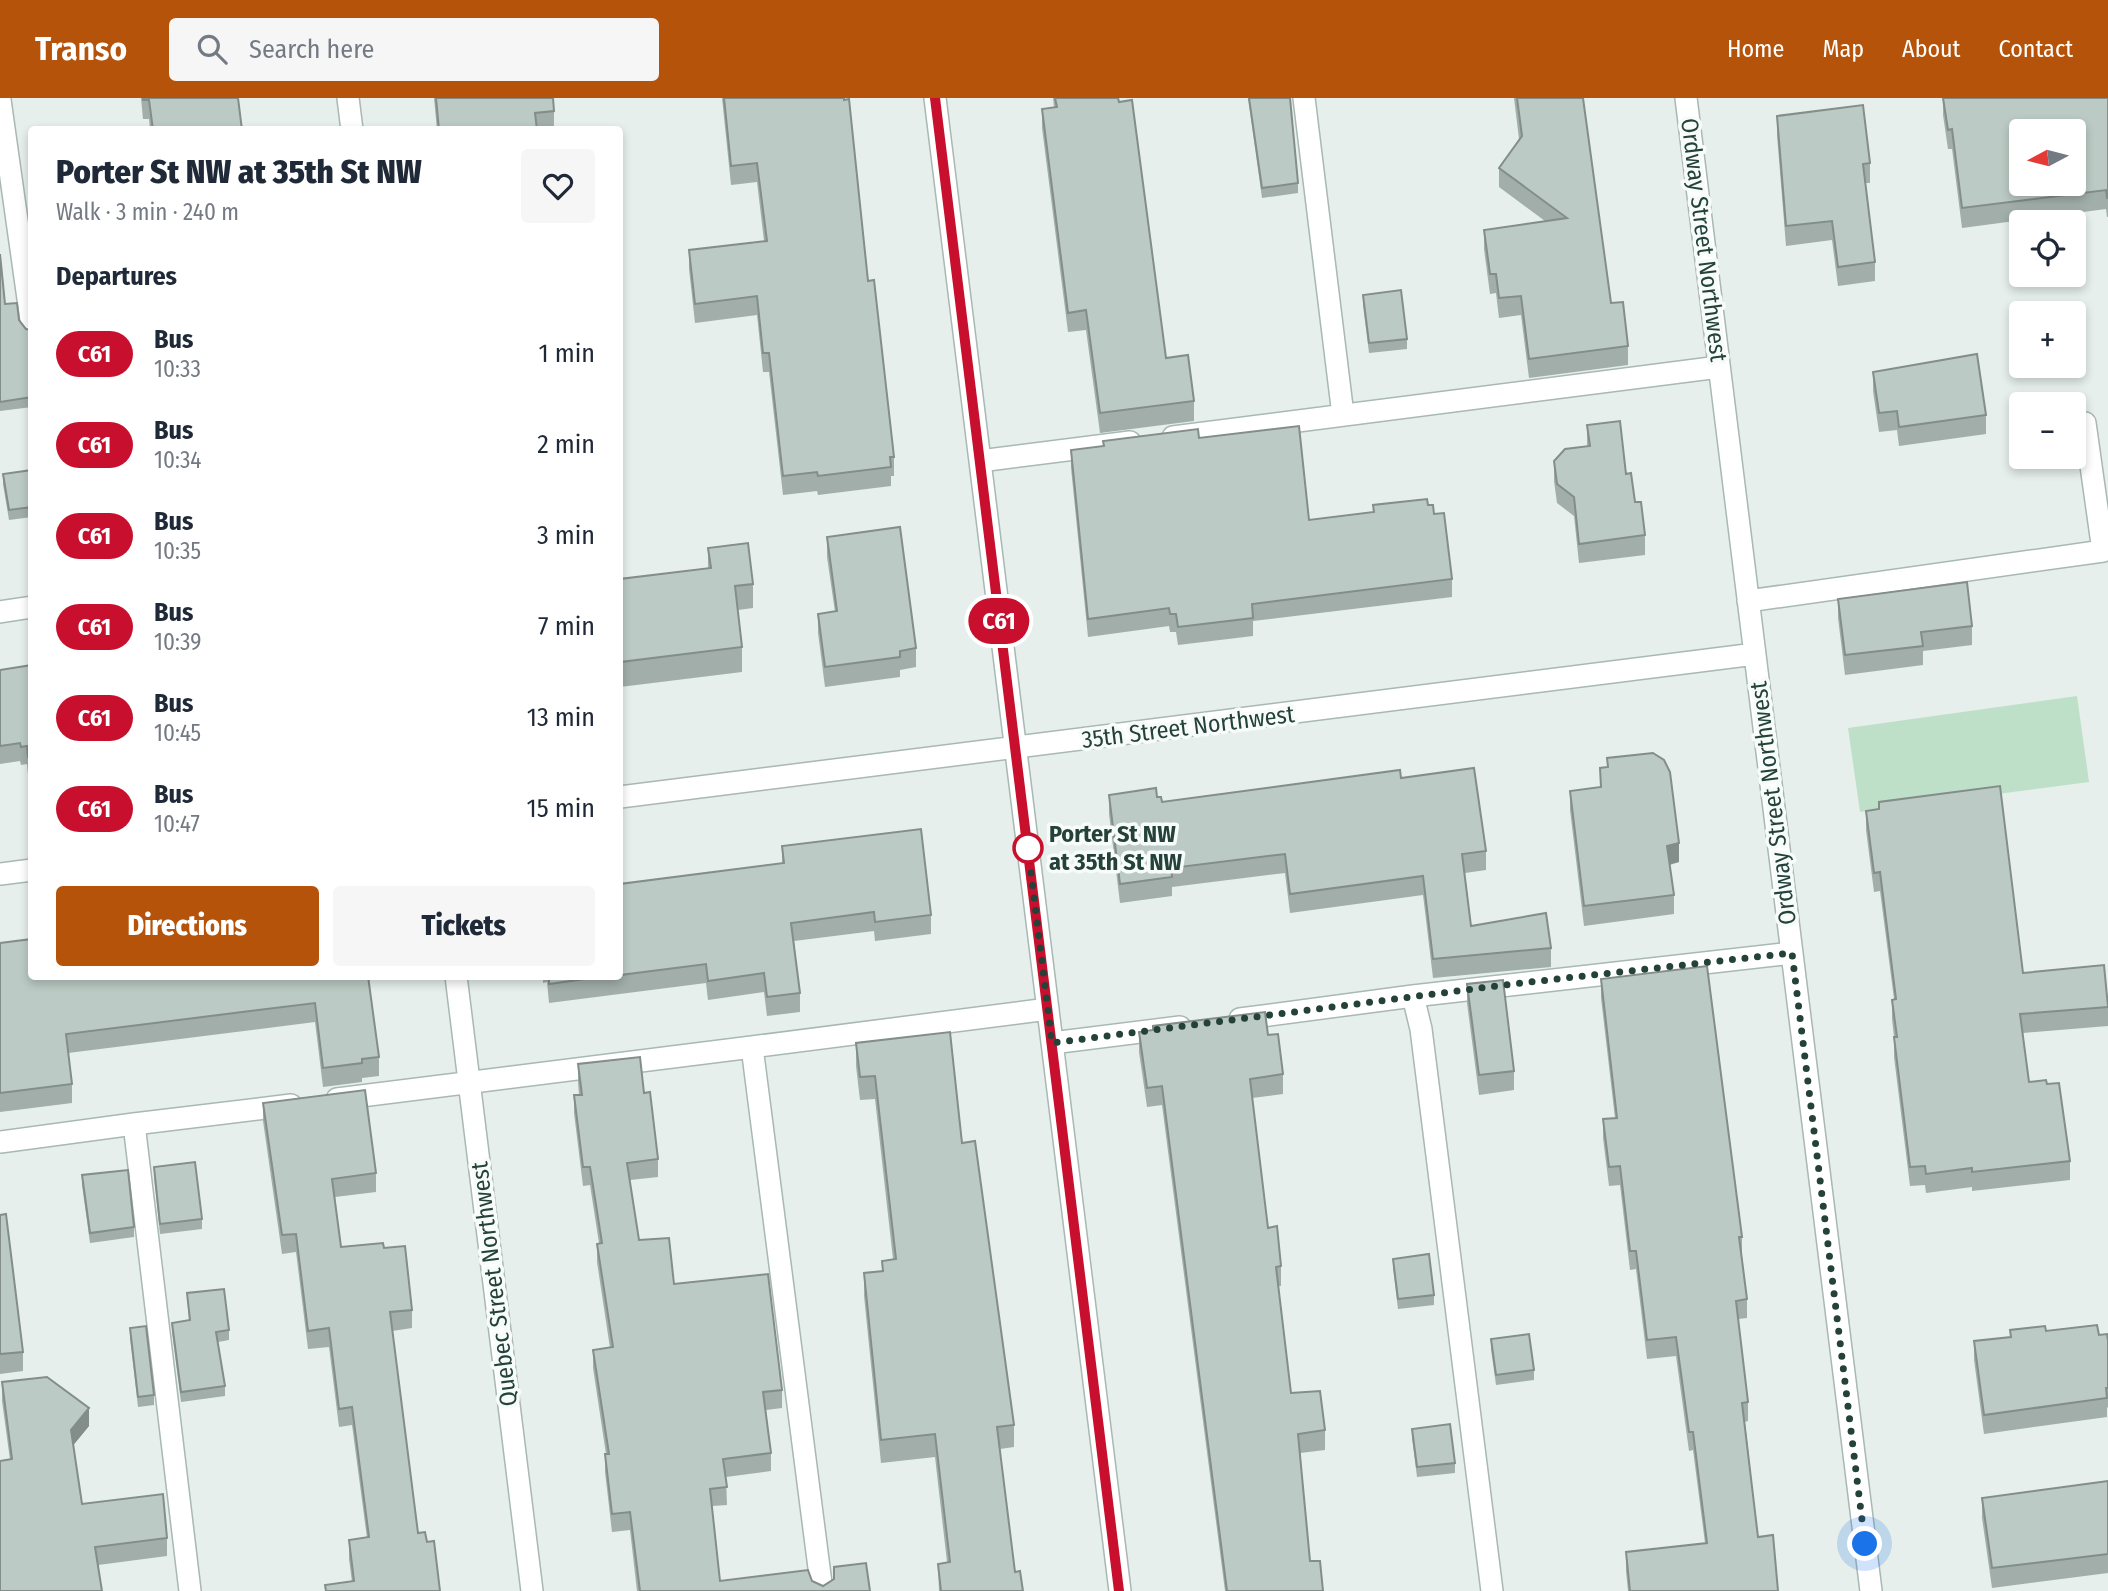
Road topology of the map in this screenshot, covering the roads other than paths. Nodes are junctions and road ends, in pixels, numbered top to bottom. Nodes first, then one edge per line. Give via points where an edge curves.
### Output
1 (348, 98) edge
2 (935, 98) edge
3 (1304, 98) edge
4 (1686, 98) edge
5 (0, 100) edge
6 (352, 126) edge
7 (28, 299) edge
8 (1719, 367) junction
9 (1343, 415) junction
10 (2086, 430) edge
11 (980, 461) junction
12 (1748, 601) junction
13 (28, 608) edge
14 (0, 612) edge
15 (1755, 654) junction
16 (1015, 748) junction
17 (623, 797) edge
18 (28, 870) edge
19 (0, 874) edge
20 (1792, 953) junction
21 (456, 980) edge
22 (1413, 996) junction
23 (1048, 1009) junction
24 (1224, 1021) edge
25 (1197, 1025) edge
26 (1052, 1043) junction
27 (752, 1047) junction
28 (469, 1082) junction
29 (134, 1124) junction
30 (0, 1142) edge
31 (190, 1591) edge
32 (532, 1591) edge
33 (822, 1591) edge
34 (1119, 1591) edge
35 (1492, 1591) edge
36 (1871, 1591) edge

1 - 6 street
2 - 11 street
3 - 9 street
4 - 8 street, Ordway Street Northwest
5 - 7 street
8 - 9 street
8 - 12 street, Ordway Street Northwest
9 - 11 street
10 - 12 street via 2103,551
11 - 16 street
12 - 15 street, Ordway Street Northwest
13 - 14 street
15 - 16 street, 35th Street Northwest
15 - 20 street, Ordway Street Northwest
16 - 17 street, 35th Street Northwest
16 - 23 street
18 - 19 street
20 - 22 street
20 - 36 street, Ordway Street Northwest
21 - 28 street, Quebec Street Northwest
22 - 24 street
22 - 35 street via 1421,1029
23 - 26 street
23 - 27 street
25 - 26 street
26 - 34 street
27 - 28 street
27 - 33 street
28 - 29 street
28 - 32 street, Quebec Street Northwest
29 - 30 street
29 - 31 street

